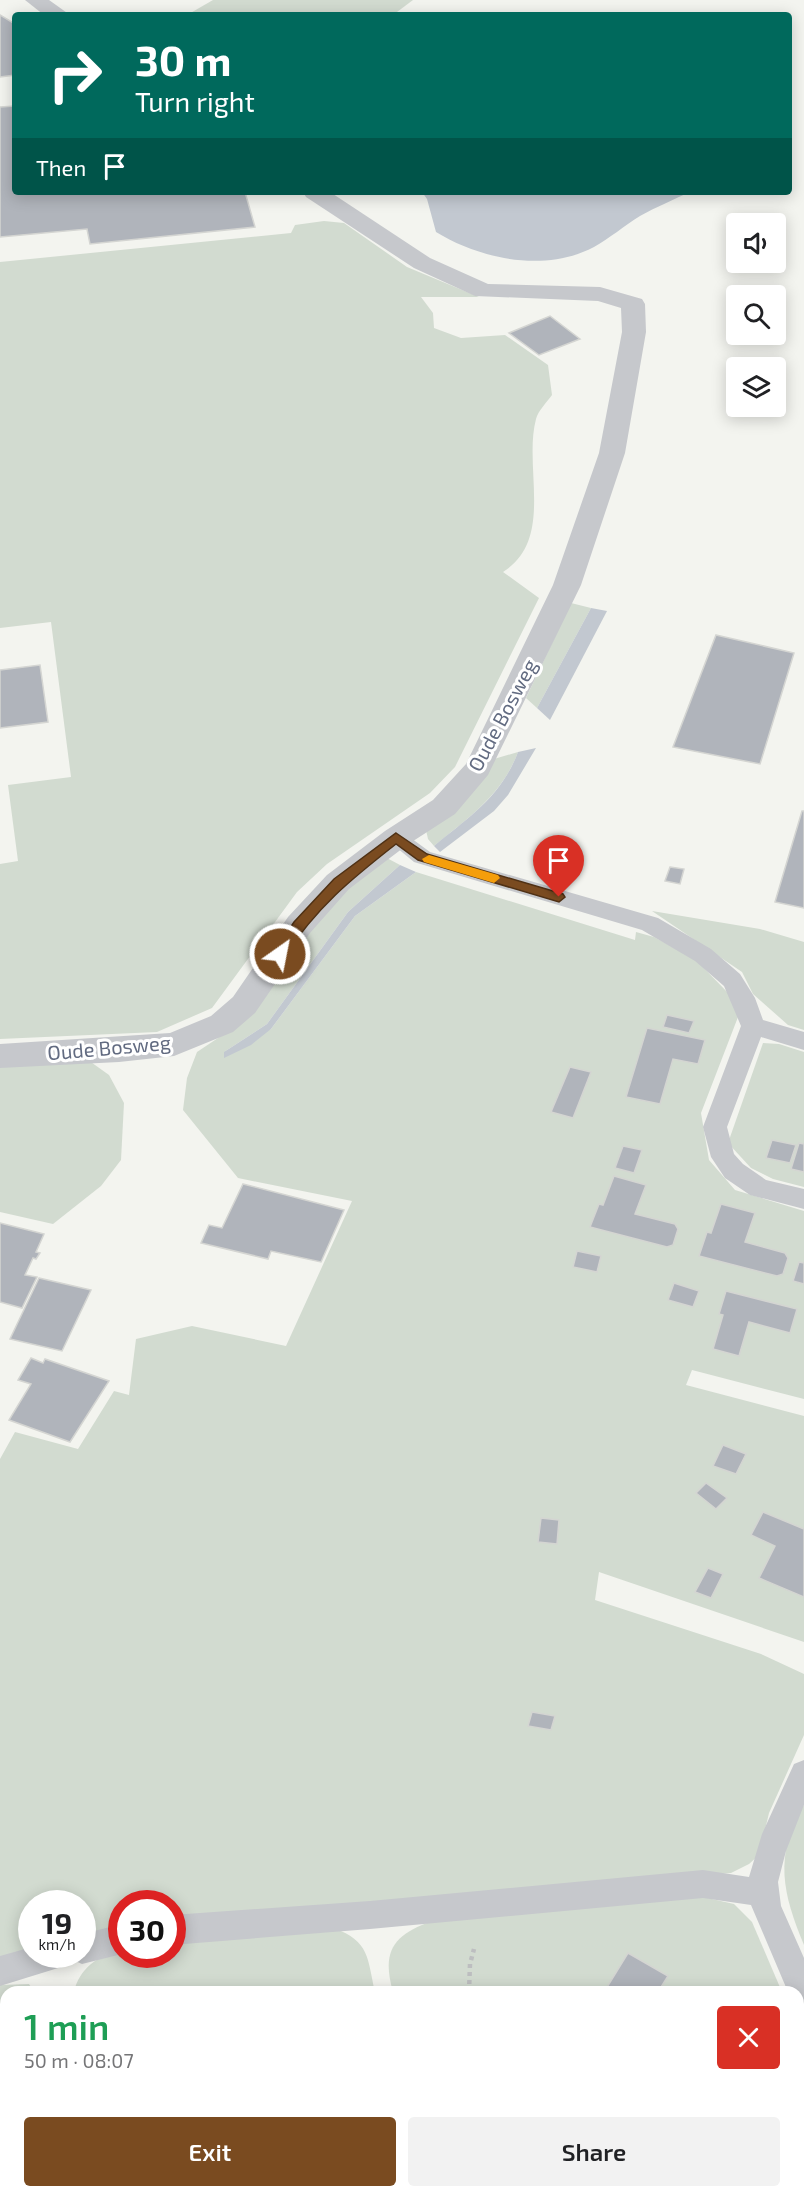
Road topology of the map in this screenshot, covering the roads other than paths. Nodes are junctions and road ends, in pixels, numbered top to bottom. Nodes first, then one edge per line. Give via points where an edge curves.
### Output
1 (35, 0) edge
2 (54, 12) edge
3 (319, 195) edge
4 (396, 838) junction
5 (753, 1026) junction
6 (804, 1041) edge
7 (0, 1056) edge
8 (804, 1199) edge
9 (804, 1773) edge
10 (763, 1893) junction
11 (186, 1929) edge
12 (18, 1966) edge
13 (0, 1971) edge
14 (802, 1986) edge

1 - 2 street
3 - 4 street, Oude Bosweg via 422,263 484,291 600,294 633,304 634,332 612,453 567,585 478,768 444,807
4 - 5 lane via 422,857 650,924 703,955 732,980
4 - 7 street, Oude Bosweg via 338,882 298,925 244,1005 222,1024 174,1044
5 - 6 lane
5 - 8 lane via 715,1127 723,1158 734,1172 759,1188
9 - 10 lane via 780,1827 766,1869
10 - 11 lane via 703,1884
10 - 14 lane
12 - 13 lane

